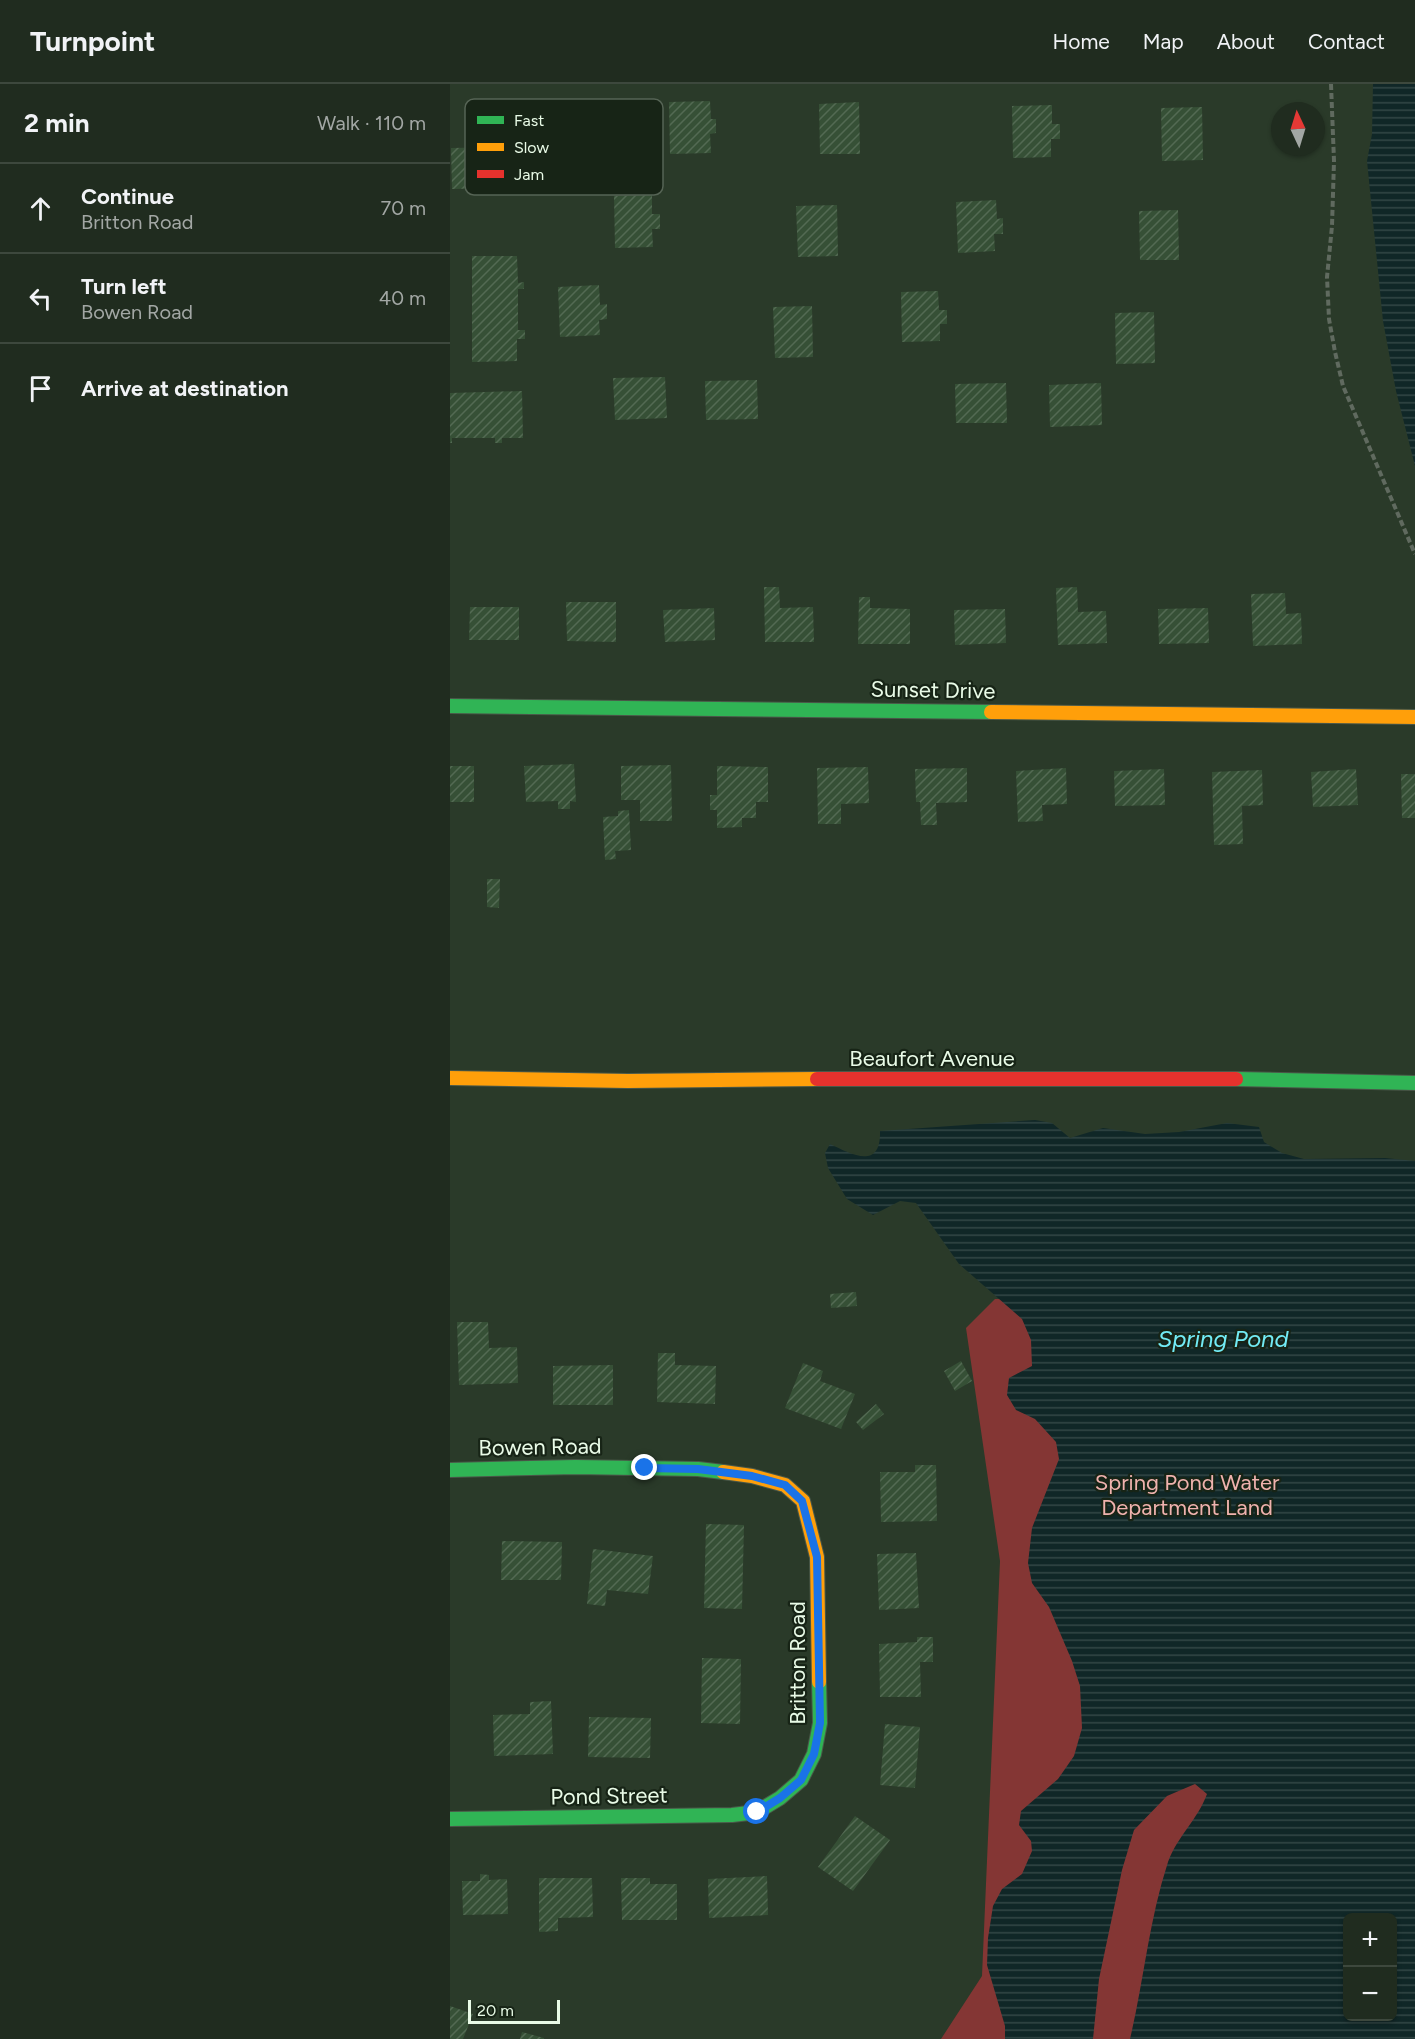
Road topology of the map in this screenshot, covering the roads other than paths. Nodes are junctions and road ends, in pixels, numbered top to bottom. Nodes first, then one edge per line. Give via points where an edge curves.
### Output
1 (450, 706) edge
2 (1415, 717) edge
3 (450, 1078) edge
4 (1415, 1083) edge
5 (450, 1470) edge
6 (802, 1501) joint
7 (767, 1806) joint
8 (450, 1819) edge

1 - 2 street, Sunset Drive
3 - 4 street, Beaufort Avenue via 1224,1078
5 - 6 street, Bowen Road via 698,1469 785,1485
6 - 7 street, Britton Road via 817,1557 820,1723 814,1754 801,1780
7 - 8 street, Pond Street via 757,1812 732,1815

